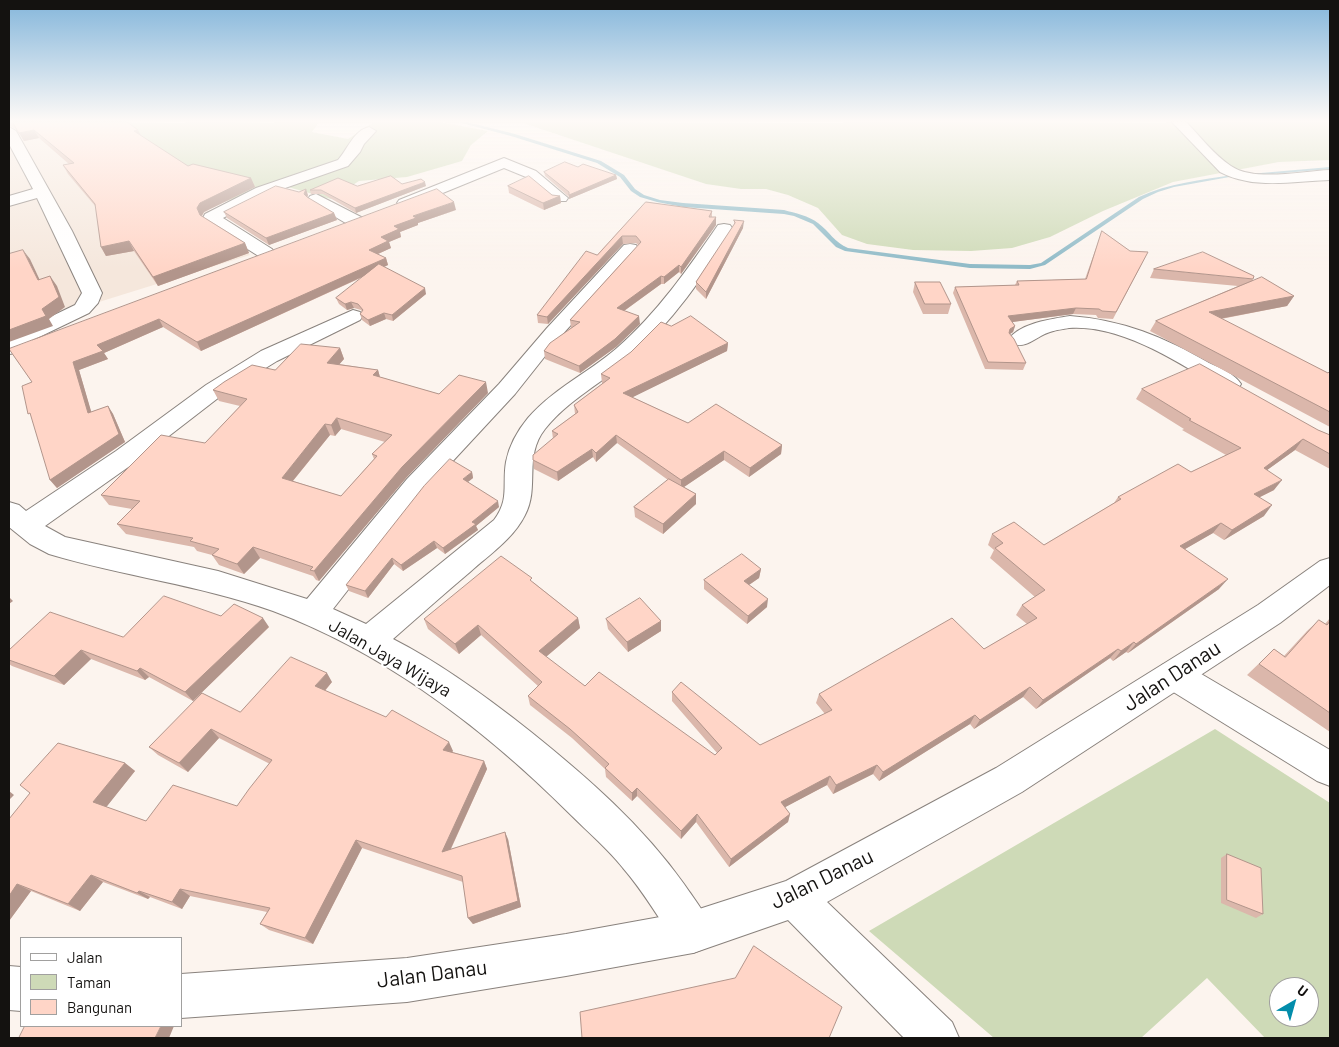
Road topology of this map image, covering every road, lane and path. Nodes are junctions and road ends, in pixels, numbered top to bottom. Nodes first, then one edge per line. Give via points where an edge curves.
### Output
1 (30, 171) edge
2 (322, 171) edge
3 (484, 171) edge
4 (523, 171) edge
5 (1229, 171) edge
6 (1330, 175) edge
7 (41, 192) junction
8 (560, 198) edge
9 (316, 199) edge
10 (9, 201) edge
11 (392, 208) edge
12 (337, 228) edge
13 (724, 229) dead end
14 (630, 249) dead end
15 (266, 253) edge
16 (101, 316) edge
17 (353, 316) dead end
18 (1019, 340) dead end
19 (9, 350) edge
20 (1250, 395) edge
21 (17, 519) edge
22 (1330, 569) edge
23 (312, 614) junction
24 (368, 641) junction
25 (1174, 675) junction
26 (1330, 768) edge
27 (794, 898) junction
28 (693, 932) junction
29 (182, 996) edge
30 (936, 1038) edge

1 - 7 street
2 - 15 street via 262,191 211,218
3 - 11 street
4 - 8 street
5 - 6 street via 1261,179
7 - 10 street
7 - 19 street via 92,293 82,309 26,336
9 - 12 street via 362,219
13 - 24 street via 681,296 625,353 547,410 534,427 519,463 518,506 504,527
14 - 23 street via 507,389 416,486
16 - 19 street
17 - 21 street via 269,356 214,390 125,457
18 - 20 street via 1032,330 1055,324 1080,322 1124,331 1191,361
21 - 23 street, Jalan Jaya Wijaya via 58,546 264,597
22 - 25 street, Jalan Danau via 1269,614
23 - 24 street, Jalan Jaya Wijaya
24 - 28 street, Jalan Jaya Wijaya via 432,680 491,722 570,787 642,859
25 - 26 street
25 - 27 street, Jalan Danau via 1010,780
27 - 28 street, Jalan Danau
27 - 30 street
28 - 29 street, Jalan Danau via 407,980

